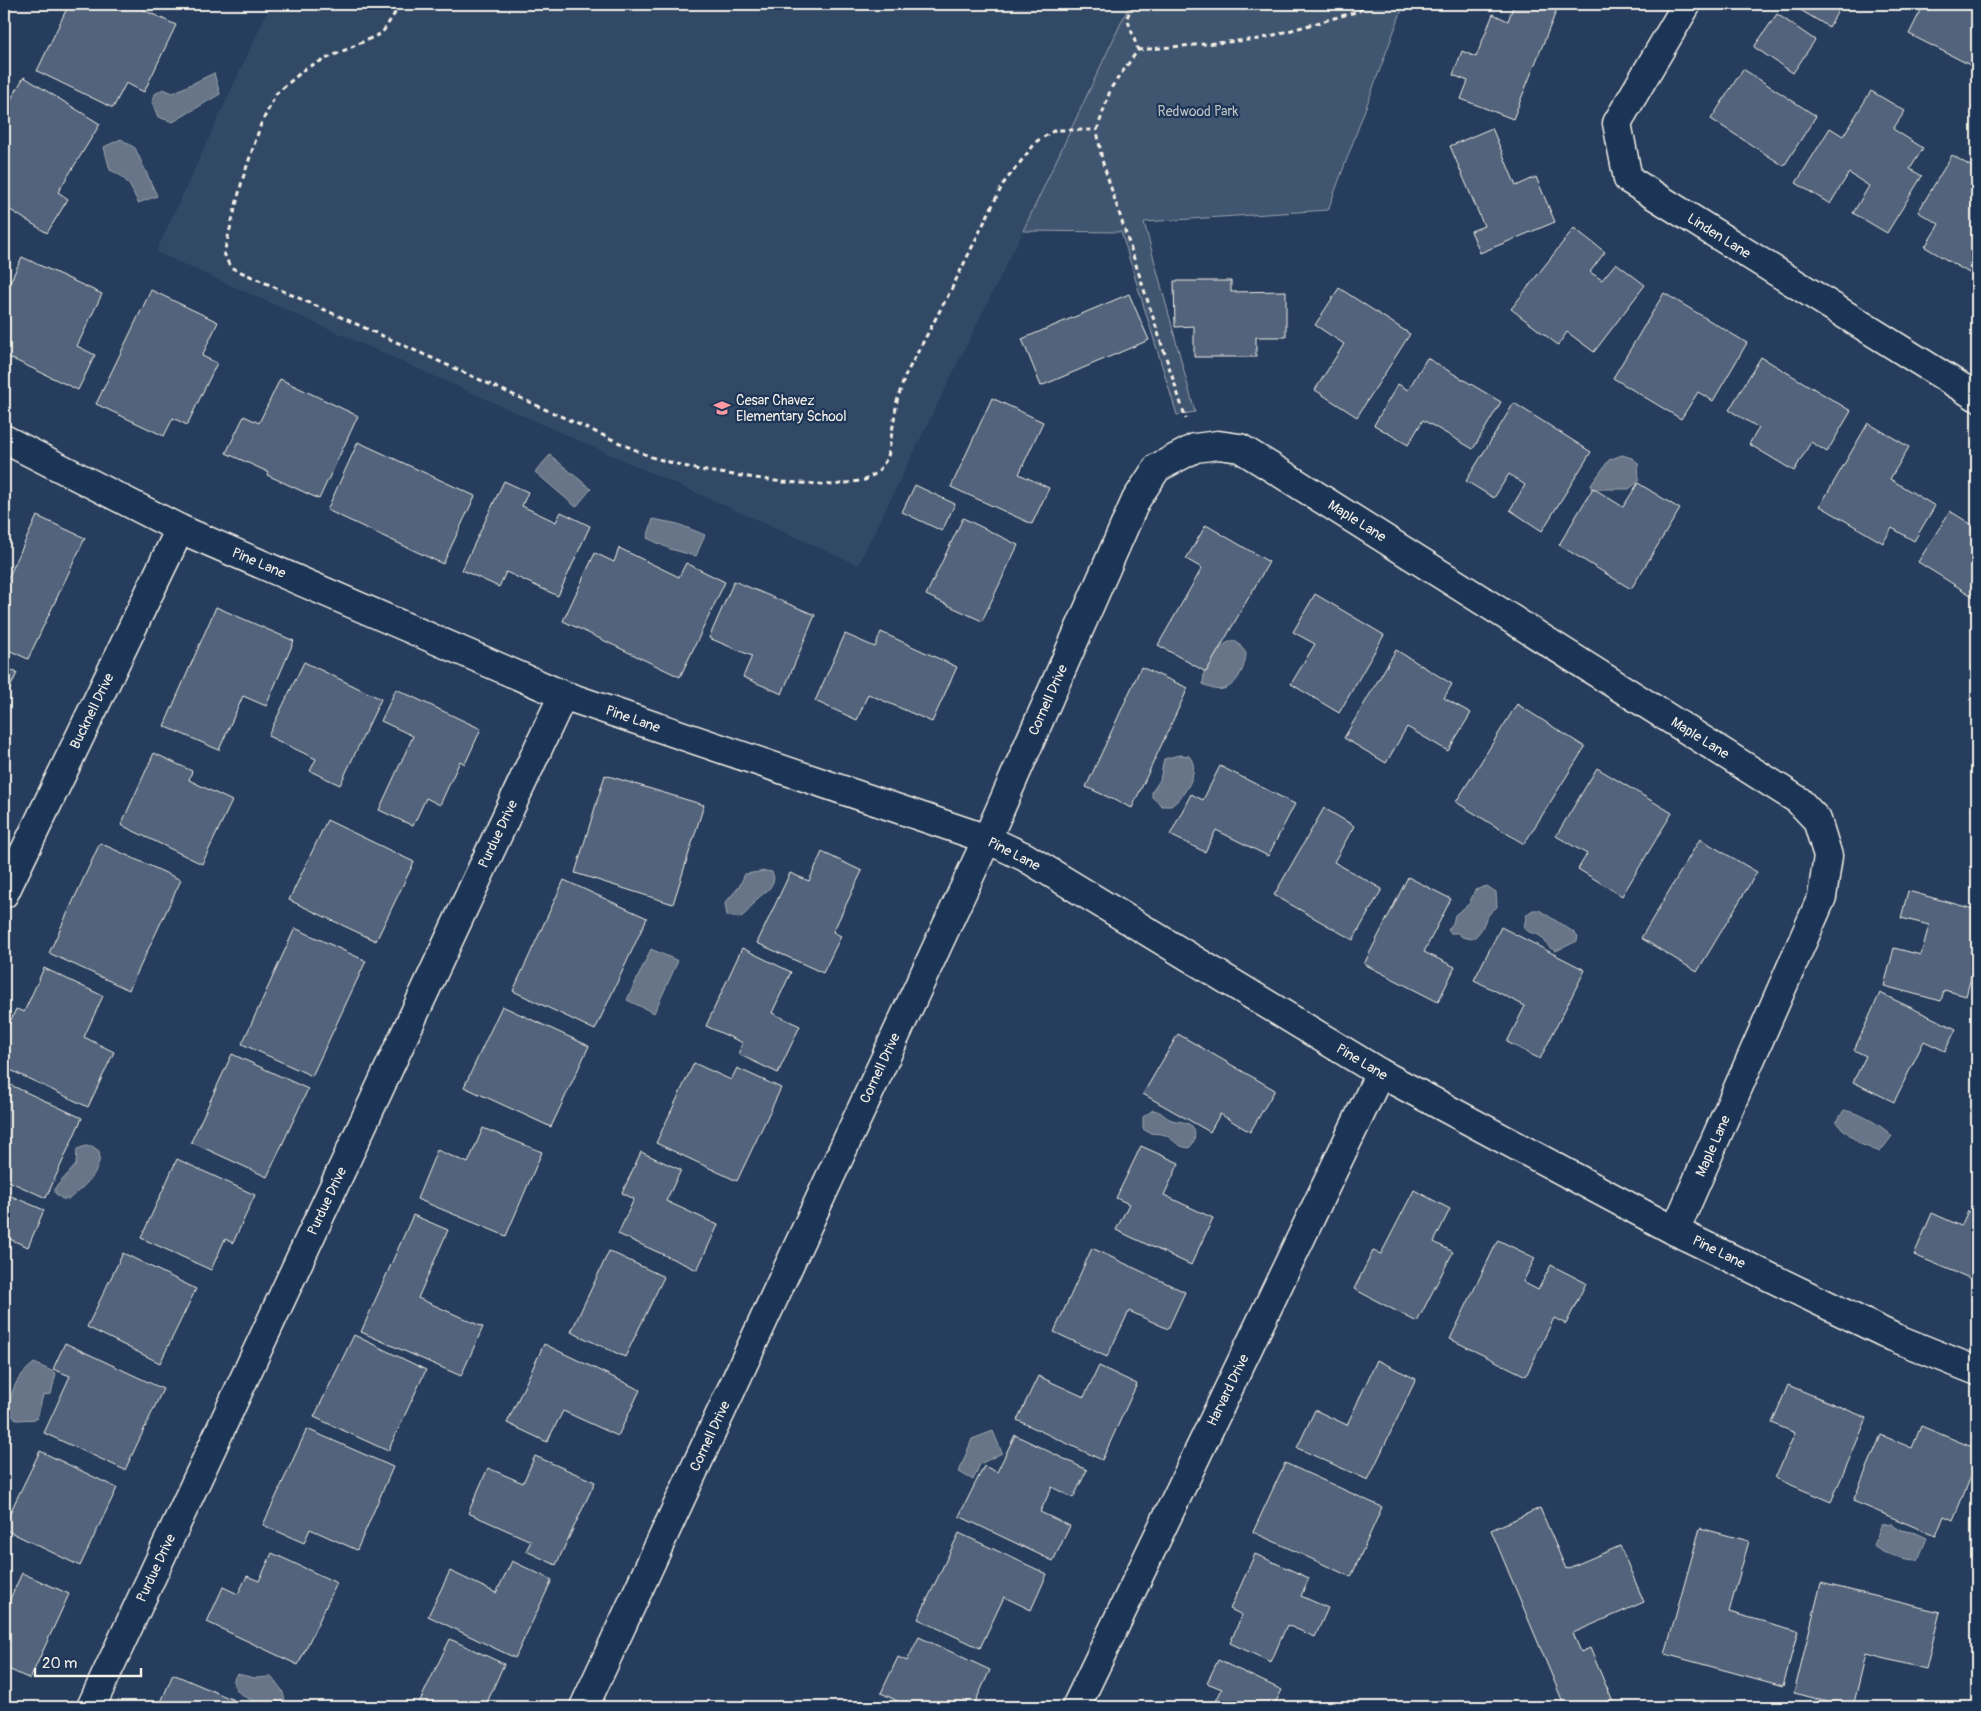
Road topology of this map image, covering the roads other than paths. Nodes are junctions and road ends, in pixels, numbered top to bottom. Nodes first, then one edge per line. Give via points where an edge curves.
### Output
1 (1687, 4) edge
2 (1977, 397) edge
3 (4, 439) edge
4 (1195, 448) joint
5 (180, 528) junction
6 (563, 694) junction
7 (987, 839) junction
8 (4, 894) edge
9 (1380, 1073) junction
10 (1675, 1231) junction
11 (1977, 1371) edge
12 (91, 1707) edge
13 (584, 1707) edge
14 (1076, 1707) edge

1 - 2 street, Linden Lane via 1617,123 1628,179
3 - 5 street, Pine Lane
4 - 7 street, Cornell Drive via 1157,468 1136,500
4 - 10 street, Maple Lane via 1218,445 1240,448 1272,467 1798,800 1818,820 1828,856 1822,897
5 - 6 street, Pine Lane
5 - 8 street, Bucknell Drive
6 - 7 street, Pine Lane
6 - 12 street, Purdue Drive
7 - 9 street, Pine Lane via 1025,857
7 - 13 street, Cornell Drive
9 - 10 street, Pine Lane
9 - 14 street, Harvard Drive
10 - 11 street, Pine Lane via 1893,1337

